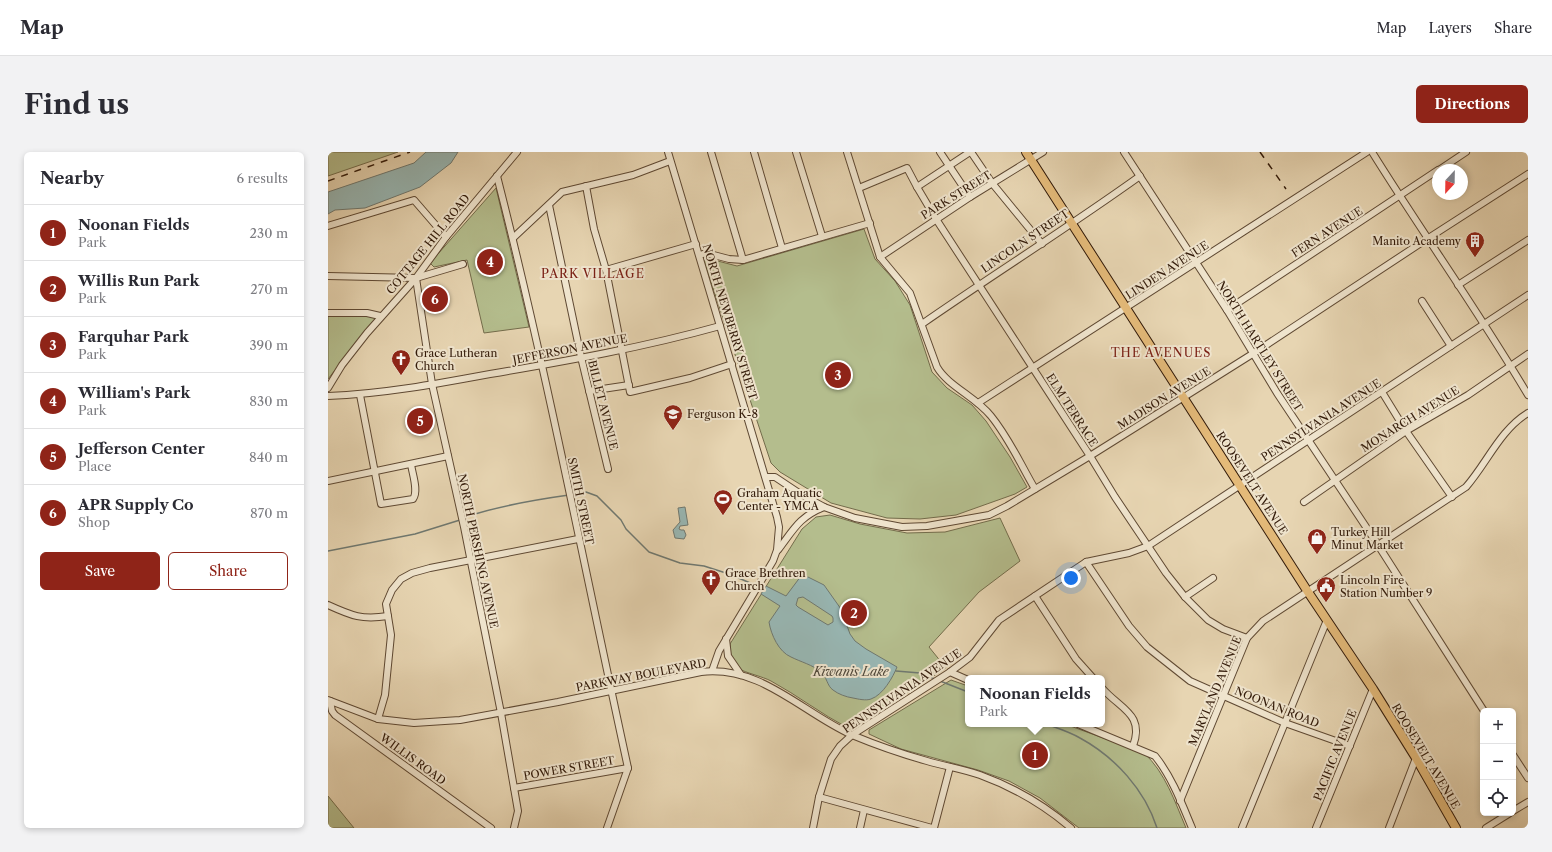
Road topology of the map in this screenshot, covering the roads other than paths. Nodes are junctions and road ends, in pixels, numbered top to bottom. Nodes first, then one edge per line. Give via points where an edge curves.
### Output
1 (517, 152) edge
2 (668, 152) edge
3 (711, 152) edge
4 (754, 152) edge
5 (796, 152) edge
6 (847, 152) edge
7 (940, 152) edge
8 (970, 152) edge
9 (1026, 152) edge
10 (1043, 152) edge
11 (1124, 152) edge
12 (1367, 152) edge
13 (1372, 152) edge
14 (1466, 152) edge
15 (1031, 160) junction
16 (670, 161) junction
17 (1447, 164) edge
18 (949, 166) junction
19 (1432, 174) edge
20 (1528, 174) edge
21 (497, 176) junction
22 (1140, 176) junction
23 (992, 183) junction
24 (586, 186) junction
25 (917, 187) junction
26 (859, 188) junction
27 (970, 196) junction
28 (1399, 196) junction
29 (549, 205) junction
30 (936, 219) junction
31 (870, 223) junction
32 (1071, 223) junction
33 (328, 226) edge
34 (822, 236) junction
35 (446, 237) junction
36 (513, 238) junction
37 (1427, 239) junction
38 (1528, 240) edge
39 (696, 244) junction
40 (1042, 244) junction
41 (782, 248) junction
42 (700, 255) junction
43 (880, 257) junction
44 (743, 260) junction
45 (1196, 262) junction
46 (463, 264) dead end
47 (606, 270) junction
48 (328, 276) edge
49 (416, 278) junction
50 (979, 284) junction
51 (1458, 285) junction
52 (1528, 295) edge
53 (1422, 301) dead end
54 (1127, 308) junction
55 (1226, 310) junction
56 (328, 313) edge
57 (380, 316) junction
58 (922, 324) junction
59 (1484, 324) junction
60 (720, 326) junction
61 (1451, 346) junction
62 (621, 349) junction
63 (1254, 353) junction
64 (1528, 354) edge
65 (581, 357) junction
66 (732, 364) junction
67 (1510, 365) junction
68 (542, 366) junction
69 (1033, 369) junction
70 (432, 384) junction
71 (629, 385) junction
72 (328, 388) edge
73 (589, 391) junction
74 (1382, 392) junction
75 (360, 395) junction
76 (1528, 395) edge
77 (328, 396) edge
78 (1184, 397) junction
79 (978, 403) junction
80 (1528, 413) edge
81 (1406, 431) junction
82 (1308, 439) junction
83 (448, 456) junction
84 (1090, 456) junction
85 (411, 464) junction
86 (608, 469) dead end
87 (374, 472) junction
88 (766, 477) junction
89 (1335, 480) junction
90 (328, 481) edge
91 (1241, 486) junction
92 (1035, 489) junction
93 (1452, 497) junction
94 (1304, 502) dead end
95 (824, 507) junction
96 (578, 539) junction
97 (1148, 546) junction
98 (1378, 546) junction
99 (778, 550) junction
100 (470, 560) junction
101 (1086, 562) junction
102 (1213, 578) dead end
103 (1308, 592) junction
104 (1035, 596) junction
105 (1185, 597) junction
106 (328, 605) edge
107 (388, 616) junction
108 (1327, 620) junction
109 (1246, 638) junction
110 (726, 639) junction
111 (712, 671) junction
112 (947, 674) junction
113 (740, 675) junction
114 (1090, 675) edge
115 (965, 679) edge
116 (1373, 689) junction
117 (611, 691) junction
118 (1105, 691) edge
119 (1223, 696) junction
120 (329, 701) edge
121 (1482, 708) edge
122 (501, 713) junction
123 (378, 719) junction
124 (1285, 724) junction
125 (1086, 727) edge
126 (852, 734) junction
127 (1133, 746) junction
128 (1350, 746) junction
129 (1416, 758) junction
130 (1516, 760) edge
131 (950, 767) junction
132 (628, 768) junction
133 (1528, 778) edge
134 (514, 788) junction
135 (819, 797) junction
136 (1180, 801) junction
137 (1528, 802) edge
138 (1516, 809) edge
139 (864, 810) junction
140 (1505, 816) edge
141 (491, 828) edge
142 (514, 828) edge
143 (607, 828) edge
144 (813, 828) edge
145 (860, 828) edge
146 (933, 828) edge
147 (1071, 828) edge
148 (1192, 828) edge
149 (1242, 828) edge
150 (1316, 828) edge
151 (1389, 828) edge
152 (1456, 828) edge
153 (1486, 828) edge

1 - 21 street, COTTAGE HILL ROAD
2 - 16 street, NORTH NEWBERRY STREET
3 - 44 street
4 - 41 street
5 - 34 street
6 - 26 street
7 - 18 street
8 - 18 street
8 - 23 street
9 - 15 main road, ROOSEVELT AVENUE
10 - 15 street, PARK STREET
11 - 22 street, NORTH HARTLEY STREET
12 - 45 street, LINDEN AVENUE
13 - 28 street
14 - 17 street, FERN AVENUE
15 - 23 street, PARK STREET
15 - 32 main road, ROOSEVELT AVENUE
16 - 24 street
16 - 39 street, NORTH NEWBERRY STREET
18 - 25 street
18 - 27 street
19 - 28 street, FERN AVENUE
20 - 37 street, MADISON AVENUE
21 - 35 street, COTTAGE HILL ROAD
21 - 36 street, SMITH STREET
22 - 32 street, LINCOLN STREET
22 - 45 street, NORTH HARTLEY STREET
23 - 27 street, PARK STREET
23 - 40 street
24 - 29 street via 562,192
24 - 47 street via 594,229
25 - 26 street, ELM TERRACE via 907,168
25 - 30 street, ELM TERRACE
26 - 31 street
27 - 30 street, PARK STREET
28 - 37 street
28 - 55 street, FERN AVENUE
29 - 36 street
29 - 65 street, BILLET AVENUE
30 - 43 street, PARK STREET
30 - 50 street, ELM TERRACE
31 - 34 street
31 - 43 street
32 - 40 street, LINCOLN STREET
32 - 54 main road, ROOSEVELT AVENUE
33 - 35 street via 414,200
34 - 41 street
35 - 49 street, COTTAGE HILL ROAD
36 - 68 street, SMITH STREET
37 - 51 street
37 - 63 street, MADISON AVENUE
38 - 51 street
39 - 42 street, NORTH NEWBERRY STREET
39 - 47 street
40 - 50 street, LINCOLN STREET
41 - 44 street
42 - 44 street via 706,253
42 - 60 street, NORTH NEWBERRY STREET
43 - 58 street via 910,293
45 - 54 street, LINDEN AVENUE
45 - 55 street, NORTH HARTLEY STREET
46 - 49 street
47 - 62 street
48 - 49 street
49 - 57 street, COTTAGE HILL ROAD
49 - 70 street, NORTH PERSHING AVENUE
50 - 58 street, LINCOLN STREET
50 - 69 street, ELM TERRACE
51 - 59 street
52 - 59 street, PENNSYLVANIA AVENUE
53 - 61 street
54 - 69 street, LINDEN AVENUE
54 - 78 main road, ROOSEVELT AVENUE
55 - 63 street, NORTH HARTLEY STREET
56 - 57 street via 367,313
57 - 72 street, COTTAGE HILL ROAD via 342,365
58 - 79 street via 941,373
59 - 61 street, PENNSYLVANIA AVENUE
59 - 67 street
60 - 62 street, JEFFERSON AVENUE
60 - 66 street, NORTH NEWBERRY STREET
61 - 74 street, PENNSYLVANIA AVENUE
62 - 65 street, JEFFERSON AVENUE
62 - 71 street
63 - 78 street, MADISON AVENUE
63 - 82 street, NORTH HARTLEY STREET
64 - 67 street, MONARCH AVENUE
65 - 68 street, JEFFERSON AVENUE
65 - 73 street, BILLET AVENUE
66 - 71 street via 690,378 630,392
66 - 88 street, NORTH NEWBERRY STREET
67 - 76 street
67 - 81 street, MONARCH AVENUE via 1468,395
68 - 70 street, JEFFERSON AVENUE
68 - 96 street, SMITH STREET
69 - 79 street, LINDEN AVENUE
69 - 84 street, ELM TERRACE
70 - 75 street, JEFFERSON AVENUE
70 - 83 street, NORTH PERSHING AVENUE
71 - 73 street
73 - 86 street, BILLET AVENUE
74 - 81 street
74 - 82 street, PENNSYLVANIA AVENUE
75 - 77 street, JEFFERSON AVENUE
75 - 87 street
78 - 84 street, MADISON AVENUE
78 - 91 main road, ROOSEVELT AVENUE
79 - 92 street via 992,416
80 - 93 street, MARYLAND AVENUE via 1516,420 1502,436 1478,473 1466,487
81 - 89 street, MONARCH AVENUE
81 - 93 street
82 - 89 street, NORTH HARTLEY STREET
82 - 91 street, PENNSYLVANIA AVENUE
83 - 85 street
83 - 100 street, NORTH PERSHING AVENUE
84 - 92 street, MADISON AVENUE
84 - 97 street, ELM TERRACE
85 - 87 street
85 - 87 street via 415,490 413,498 382,504
87 - 90 street
88 - 95 street, MADISON AVENUE via 775,477
88 - 99 street, NORTH NEWBERRY STREET via 779,527
89 - 94 street, MONARCH AVENUE
89 - 98 street, NORTH HARTLEY STREET
91 - 97 street, PENNSYLVANIA AVENUE
91 - 103 main road, ROOSEVELT AVENUE
92 - 95 street, MADISON AVENUE via 989,515 928,526 902,527 855,518
93 - 98 street, MARYLAND AVENUE
95 - 99 street via 811,512 800,521
96 - 100 street
96 - 117 street, SMITH STREET
97 - 101 street, PENNSYLVANIA AVENUE via 1129,553
97 - 105 street, ELM TERRACE
98 - 103 street, MARYLAND AVENUE
98 - 121 street, NORTH HARTLEY STREET
99 - 110 street, NORTH NEWBERRY STREET
100 - 107 street via 412,573 401,579 392,590 386,604
100 - 122 street, NORTH PERSHING AVENUE
101 - 104 street, PENNSYLVANIA AVENUE
101 - 119 street, NOONAN ROAD via 1129,626 1147,647 1190,681
102 - 105 street
103 - 108 main road, ROOSEVELT AVENUE
103 - 109 street, MARYLAND AVENUE via 1263,621
104 - 112 street, PENNSYLVANIA AVENUE via 999,620 970,657
104 - 114 street via 1076,659
105 - 109 street, ELM TERRACE via 1208,620
106 - 107 street via 348,614 370,619
107 - 123 street via 391,636 385,695
108 - 116 main road, ROOSEVELT AVENUE
108 - 124 street
109 - 119 street, MARYLAND AVENUE
110 - 111 street, NORTH NEWBERRY STREET
110 - 113 street via 728,656
111 - 113 street, PARKWAY BOULEVARD
111 - 117 street, PARKWAY BOULEVARD
112 - 115 street
112 - 126 street, PENNSYLVANIA AVENUE
113 - 126 street, PARKWAY BOULEVARD via 770,686
116 - 128 street, PACIFIC AVENUE
116 - 129 main road, ROOSEVELT AVENUE
117 - 122 street, PARKWAY BOULEVARD
117 - 132 street, SMITH STREET
118 - 127 street via 1136,723 1137,731
119 - 124 street, NOONAN ROAD
119 - 136 street, MARYLAND AVENUE
120 - 123 street, PARKWAY BOULEVARD
120 - 141 street, WILLIS ROAD via 335,715
122 - 123 street, PARKWAY BOULEVARD via 460,720 414,723
122 - 134 street, NORTH PERSHING AVENUE
124 - 128 street, NOONAN ROAD
124 - 149 street
125 - 127 street
126 - 131 street, PARKWAY BOULEVARD via 908,755
126 - 135 street, PENNSYLVANIA AVENUE via 831,759
127 - 136 street via 1155,756
128 - 150 street, PACIFIC AVENUE
129 - 151 street
129 - 152 main road, ROOSEVELT AVENUE
130 - 133 street
131 - 146 street
131 - 147 street, PARKWAY BOULEVARD via 1007,786
132 - 134 street, POWER STREET
132 - 143 street
134 - 142 street, NORTH PERSHING AVENUE via 518,811
135 - 139 street
135 - 144 street, PENNSYLVANIA AVENUE
136 - 148 street
137 - 138 street
139 - 145 street
139 - 146 street
140 - 153 street

